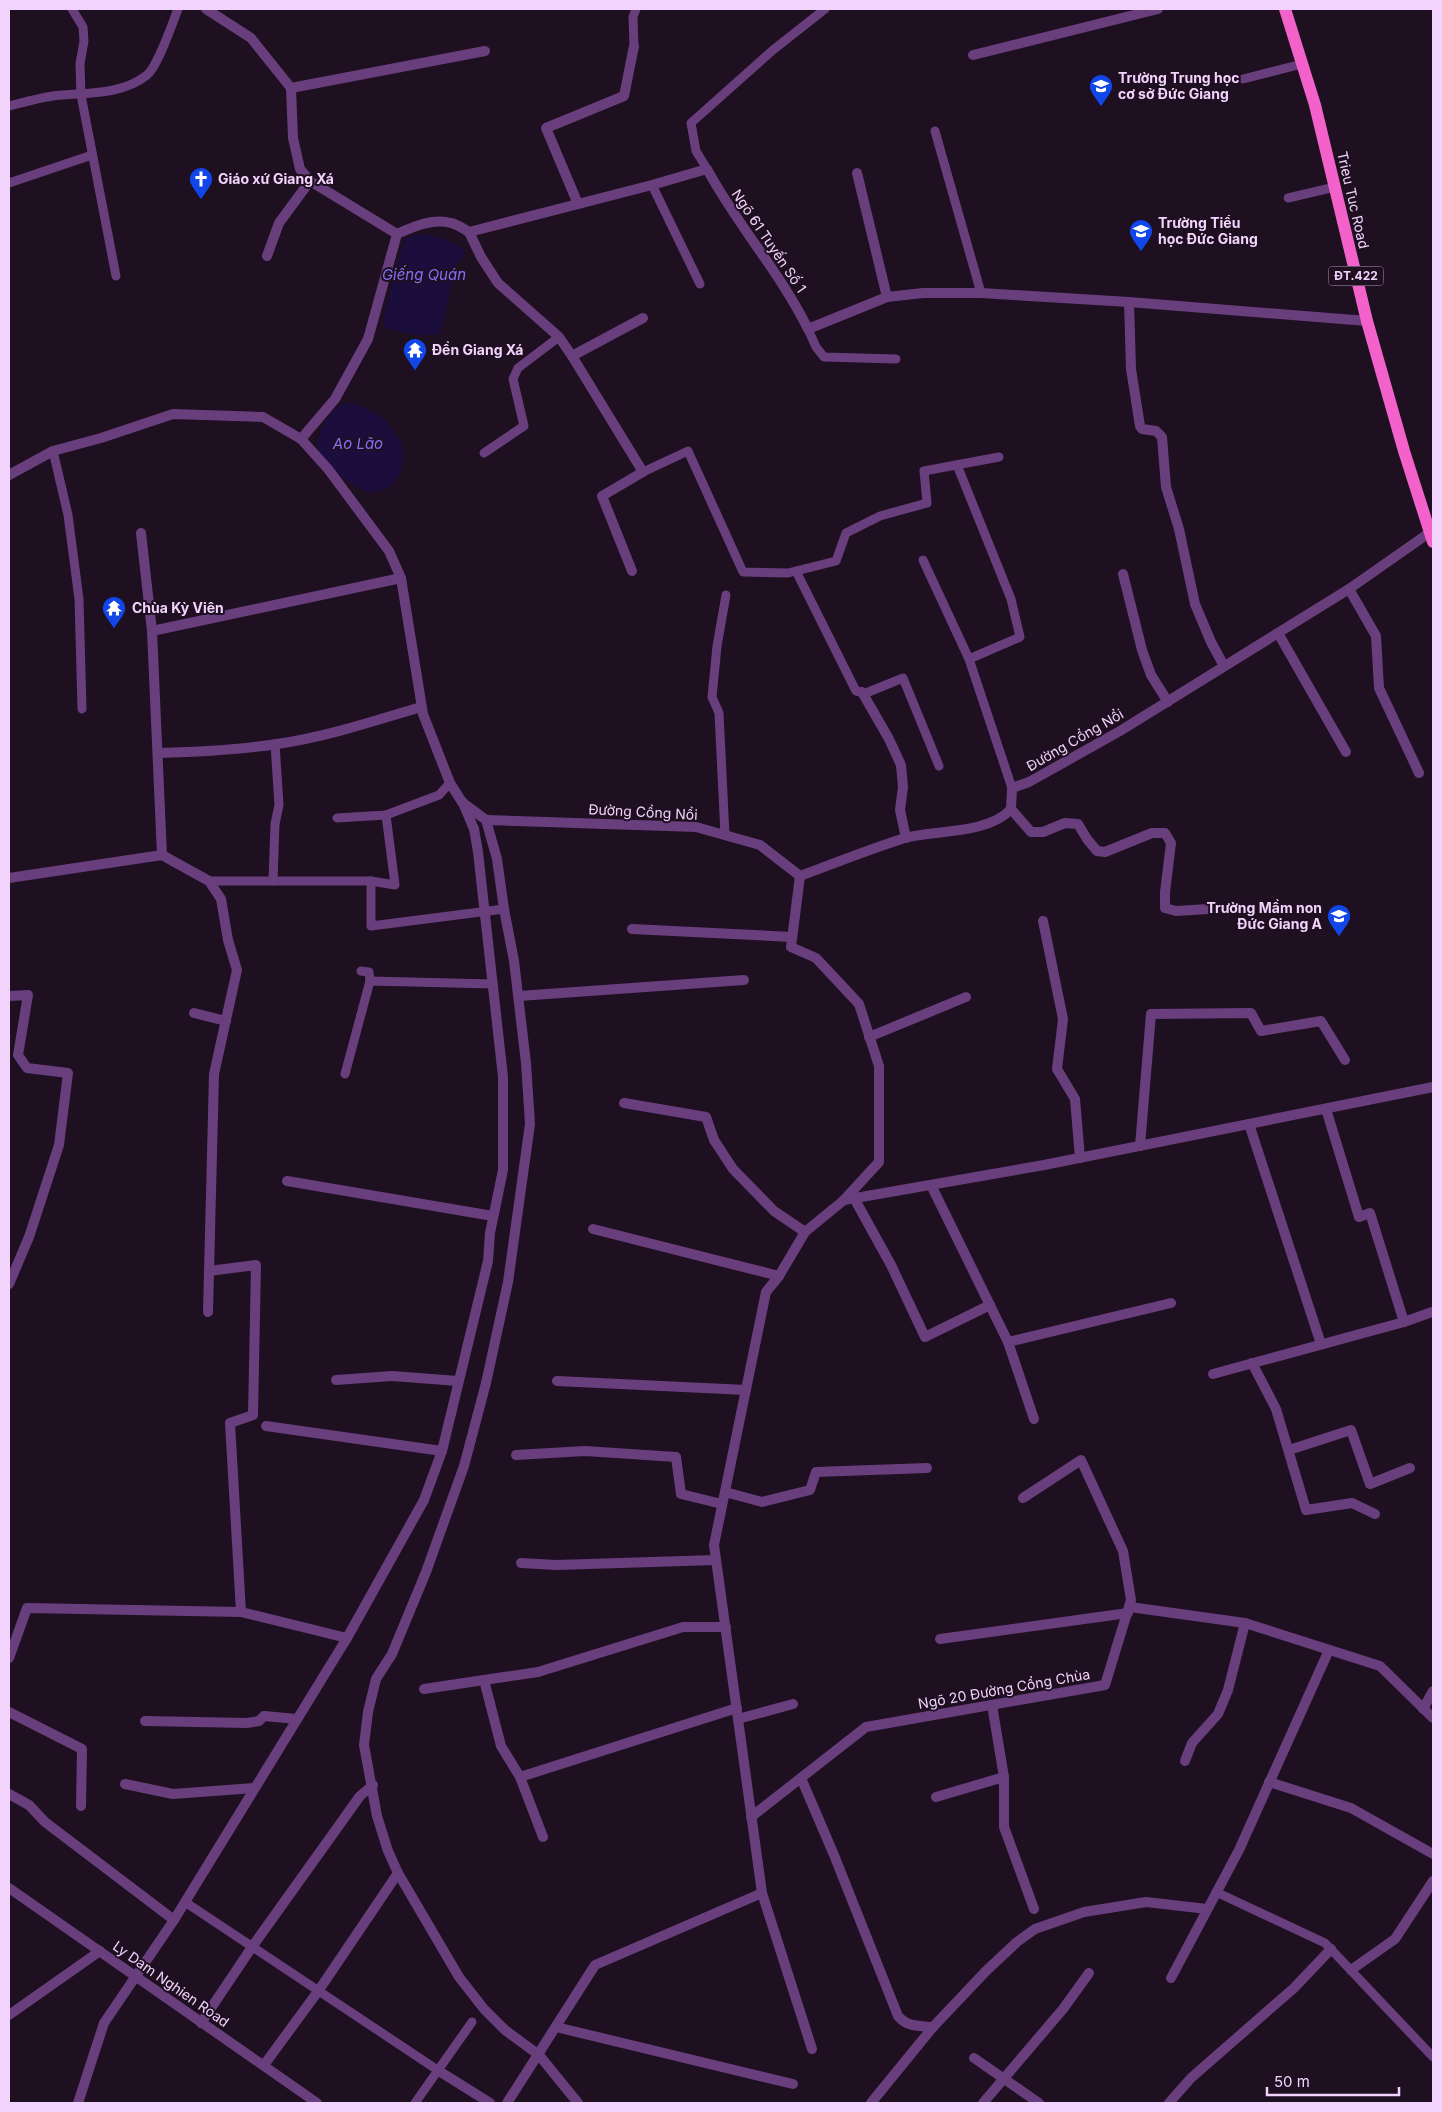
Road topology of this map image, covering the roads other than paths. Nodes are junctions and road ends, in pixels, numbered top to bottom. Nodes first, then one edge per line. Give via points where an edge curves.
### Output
1 (72, 9) edge
2 (178, 9) edge
3 (206, 9) edge
4 (636, 9) edge
5 (825, 9) edge
6 (1158, 9) edge
7 (1286, 9) edge
8 (634, 46) joint
9 (485, 52) dead end
10 (973, 55) dead end
11 (1302, 64) junction
12 (1243, 79) dead end
13 (291, 88) junction
14 (81, 94) junction
15 (9, 106) edge
16 (935, 130) dead end
17 (92, 155) junction
18 (707, 169) junction
19 (858, 173) dead end
20 (310, 181) junction
21 (9, 183) edge
22 (652, 185) junction
23 (1335, 187) junction
24 (1288, 198) dead end
25 (578, 204) junction
26 (469, 232) junction
27 (397, 234) junction
28 (267, 256) dead end
29 (116, 276) dead end
30 (700, 284) dead end
31 (981, 293) junction
32 (887, 297) junction
33 (1129, 302) junction
34 (643, 318) dead end
35 (1367, 321) junction
36 (808, 328) junction
37 (559, 337) junction
38 (572, 356) junction
39 (896, 360) dead end
40 (300, 439) junction
41 (53, 451) junction
42 (484, 452) dead end
43 (999, 457) dead end
44 (958, 465) junction
45 (642, 472) junction
46 (9, 475) edge
47 (141, 534) dead end
48 (1431, 538) edge
49 (923, 560) dead end
50 (632, 571) dead end
51 (796, 571) junction
52 (1123, 574) dead end
53 (401, 578) junction
54 (1349, 589) junction
55 (726, 595) dead end
56 (152, 632) junction
57 (1278, 633) junction
58 (969, 659) junction
59 (1224, 666) junction
60 (862, 692) junction
61 (1168, 702) junction
62 (421, 707) junction
63 (82, 709) dead end
64 (275, 744) junction
65 (159, 752) junction
66 (1346, 752) dead end
67 (939, 766) dead end
68 (1419, 773) dead end
69 (450, 783) junction
70 (1012, 788) junction
71 (462, 802) junction
72 (1012, 809) junction
73 (386, 815) junction
74 (337, 818) dead end
75 (486, 820) junction
76 (725, 835) junction
77 (906, 838) junction
78 (162, 854) junction
79 (800, 876) junction
80 (9, 878) edge
81 (209, 881) junction
82 (273, 881) junction
83 (371, 881) junction
84 (504, 909) junction
85 (1208, 909) dead end
86 (484, 911) junction
87 (1043, 921) dead end
88 (632, 929) dead end
89 (792, 937) junction
90 (361, 971) dead end
91 (744, 980) dead end
92 (370, 981) junction
93 (493, 984) junction
94 (9, 996) edge
95 (519, 996) junction
96 (966, 997) dead end
97 (194, 1013) dead end
98 (226, 1021) junction
99 (869, 1037) junction
100 (1345, 1060) dead end
101 (345, 1074) dead end
102 (1433, 1087) edge
103 (624, 1103) dead end
104 (1326, 1109) junction
105 (1249, 1124) junction
106 (1140, 1146) junction
107 (1080, 1158) junction
108 (287, 1181) dead end
109 (931, 1185) junction
110 (849, 1199) junction
111 (493, 1216) junction
112 (593, 1229) dead end
113 (805, 1232) junction
114 (209, 1271) junction
115 (779, 1276) junction
116 (9, 1284) edge
117 (1171, 1303) dead end
118 (990, 1305) junction
119 (208, 1312) dead end
120 (1432, 1312) edge
121 (1404, 1322) junction
122 (1008, 1342) junction
123 (1321, 1344) junction
124 (1252, 1363) junction
125 (1213, 1374) dead end
126 (336, 1380) dead end
127 (458, 1381) junction
128 (557, 1381) dead end
129 (746, 1390) junction
130 (1034, 1419) dead end
131 (266, 1426) dead end
132 (1289, 1450) junction
133 (442, 1451) junction
134 (516, 1455) dead end
135 (927, 1468) dead end
136 (1410, 1468) dead end
137 (725, 1492) junction
138 (1023, 1498) dead end
139 (722, 1504) junction
140 (1375, 1514) dead end
141 (716, 1560) junction
142 (521, 1563) dead end
143 (1129, 1610) junction
144 (241, 1612) junction
145 (1245, 1623) junction
146 (726, 1627) junction
147 (347, 1638) junction
148 (940, 1639) dead end
149 (1329, 1650) junction
150 (9, 1658) edge
151 (484, 1680) junction
152 (424, 1690) dead end
153 (1433, 1691) edge
154 (793, 1704) dead end
155 (992, 1705) junction
156 (737, 1708) junction
157 (1424, 1709) junction
158 (9, 1712) edge
159 (1433, 1718) edge
160 (297, 1719) junction
161 (738, 1720) junction
162 (145, 1721) dead end
163 (1185, 1761) dead end
164 (520, 1777) junction
165 (1004, 1777) junction
166 (801, 1778) junction
167 (1269, 1782) junction
168 (125, 1784) dead end
169 (373, 1786) junction
170 (254, 1788) junction
171 (9, 1794) edge
172 (936, 1797) dead end
173 (81, 1806) dead end
174 (751, 1817) junction
175 (542, 1837) dead end
176 (1433, 1854) edge
177 (398, 1873) junction
178 (1433, 1881) edge
179 (9, 1888) edge
180 (1216, 1892) junction
181 (762, 1893) junction
182 (185, 1902) junction
183 (1034, 1909) dead end
184 (1208, 1909) junction
185 (174, 1920) junction
186 (252, 1947) junction
187 (1331, 1949) junction
188 (100, 1951) junction
189 (1351, 1970) junction
190 (1089, 1973) dead end
191 (137, 1978) junction
192 (1171, 1978) dead end
193 (319, 1990) junction
194 (9, 2015) edge
195 (472, 2022) dead end
196 (201, 2023) junction
197 (556, 2027) junction
198 (933, 2027) junction
199 (812, 2049) dead end
200 (539, 2055) junction
201 (1433, 2056) edge
202 (974, 2058) dead end
203 (264, 2065) junction
204 (439, 2072) junction
205 (1004, 2078) junction
206 (793, 2084) dead end
207 (78, 2103) edge
208 (317, 2103) edge
209 (414, 2103) edge
210 (490, 2103) edge
211 (508, 2103) edge
212 (578, 2103) edge
213 (871, 2103) edge
214 (983, 2103) edge
215 (1039, 2103) edge
216 (1169, 2103) edge

1 - 14 lane via 83,27
2 - 14 lane via 148,75 110,91
3 - 13 street via 251,38
4 - 8 lane via 633,17
5 - 18 lane via 773,50 691,124 696,151
6 - 10 street
7 - 11 main road, Trieu Tuc Road / ĐT.422
8 - 25 street via 624,96 546,128
9 - 13 street
11 - 12 lane
11 - 23 main road, Trieu Tuc Road / ĐT.422
13 - 20 street via 293,138 300,169
14 - 15 lane
14 - 17 lane
16 - 31 lane
17 - 21 lane
17 - 29 lane
18 - 22 street
18 - 36 street, Ngõ 61 Tuyến Số 1
19 - 32 street
20 - 27 street
20 - 28 street via 279,223
22 - 25 street
22 - 30 lane
23 - 24 lane
23 - 35 main road, Trieu Tuc Road / ĐT.422
25 - 26 street
26 - 27 street via 451,222 416,225
26 - 37 street via 498,283
27 - 40 street via 368,339 335,399
31 - 32 street
31 - 33 street
32 - 36 street
33 - 35 street
33 - 59 street via 1130,369 1140,426 1142,430 1156,431 1162,437 1166,487 1196,604
34 - 38 street
35 - 48 main road, Trieu Tuc Road / ĐT.422
36 - 39 lane via 824,357
37 - 38 street
37 - 42 lane via 518,368 513,379 524,426
38 - 45 street
40 - 41 street via 263,417 173,414
40 - 53 street via 328,469 389,551
41 - 46 street
41 - 63 lane via 68,515 80,599
43 - 44 lane
44 - 51 lane via 924,471 927,503 880,516 846,533 836,561
44 - 58 lane via 1011,598 1020,637
45 - 50 street via 602,496
45 - 51 lane via 688,451 743,572
47 - 56 street
48 - 54 street, Đường Cổng Nổi
49 - 58 lane
51 - 60 lane via 856,690
52 - 61 street via 1142,650 1151,675
53 - 56 street
53 - 62 street
54 - 57 street, Đường Cổng Nổi
54 - 68 street via 1376,636 1379,688
55 - 76 lane via 712,697 719,713
56 - 65 street
57 - 59 street, Đường Cổng Nổi
57 - 66 street
58 - 70 lane
59 - 61 street, Đường Cổng Nổi
60 - 67 lane via 903,678
60 - 77 street via 890,739 901,765 900,810
61 - 70 street, Đường Cổng Nổi via 1029,782
62 - 64 street via 365,724
62 - 69 street
64 - 65 street via 214,751
64 - 82 lane via 279,805
65 - 78 street
69 - 71 street
69 - 73 lane via 439,795
70 - 72 street
71 - 75 street
71 - 86 street via 474,829
72 - 77 street via 996,821
72 - 85 street via 1031,832 1043,832 1065,823 1078,824 1097,851 1105,852 1152,833 1165,833 1171,843 1165,908 1176,911
73 - 74 lane
73 - 83 lane via 395,885
75 - 76 street, Đường Cổng Nổi via 696,827
75 - 84 street via 497,859
76 - 79 street, Đường Cổng Nổi via 760,845
77 - 79 street
78 - 80 street
78 - 81 street
79 - 89 street
81 - 82 lane
81 - 98 street via 221,899 237,970
82 - 83 lane
83 - 86 lane via 371,926
84 - 86 lane
84 - 95 street
86 - 93 street
87 - 107 street via 1063,1019 1057,1069 1075,1099
88 - 89 street
89 - 99 street via 791,947 816,958 858,1004
90 - 92 lane via 369,972
91 - 95 street
92 - 93 lane
92 - 101 lane
93 - 111 street via 503,1077 503,1170
94 - 116 street via 28,994 18,1055 27,1068 68,1073 59,1145 29,1237
95 - 169 street via 530,1124 508,1282 464,1466 426,1572 392,1654 376,1679 364,1745
96 - 99 street
97 - 98 street
98 - 114 street via 214,1074
99 - 110 street via 879,1066 879,1162
100 - 106 street via 1321,1021 1261,1031 1251,1013 1151,1014
102 - 104 street
103 - 113 street via 706,1117 714,1140 733,1168 774,1211
104 - 105 street
104 - 121 street via 1359,1217 1370,1213
105 - 106 street
105 - 123 street
106 - 107 street
107 - 109 street
108 - 111 street
109 - 110 street
109 - 118 street
110 - 113 street
110 - 118 street via 892,1265 926,1337
111 - 127 street via 488,1261
112 - 115 street
113 - 115 street
114 - 119 street
114 - 144 street via 256,1265 253,1415 230,1423
115 - 129 street via 766,1292
117 - 122 street
118 - 122 street
120 - 121 street
121 - 123 street
122 - 130 street
123 - 124 street
124 - 125 street
124 - 132 street via 1276,1409
126 - 127 street via 392,1376
127 - 133 street
128 - 129 street
129 - 137 street
131 - 133 street
132 - 136 street via 1351,1430 1370,1484
132 - 140 street via 1306,1510 1352,1503
133 - 147 street via 424,1500
134 - 139 street via 585,1451 676,1457 682,1494
135 - 137 street via 816,1472 810,1490 762,1502
137 - 139 street
138 - 143 street, Ngõ 20 Đường Cổng Chùa via 1081,1460 1123,1551 1132,1600
139 - 141 street via 714,1544
141 - 142 street via 556,1565
141 - 146 street
143 - 145 street
143 - 148 street
143 - 155 street, Ngõ 20 Đường Cổng Chùa via 1105,1685
144 - 147 street
144 - 150 street via 27,1608
145 - 149 street
145 - 163 street via 1228,1690 1218,1714 1192,1743
146 - 151 street via 683,1627 538,1672
146 - 156 street
147 - 160 street
149 - 157 street via 1380,1666
149 - 167 street
151 - 152 street
151 - 164 street via 501,1746
153 - 157 street
154 - 161 street
155 - 165 street
155 - 166 street, Ngõ 20 Đường Cổng Chùa via 866,1727
156 - 161 street
156 - 164 street
157 - 159 street
158 - 173 street via 82,1749
160 - 162 street via 264,1716 259,1721 247,1723
160 - 170 street
161 - 174 street
164 - 175 street
165 - 172 street
165 - 183 street via 1004,1827
166 - 174 street, Ngõ 20 Đường Cổng Chùa
166 - 198 street via 898,2016 911,2026
167 - 176 street via 1351,1808
167 - 180 street
168 - 170 street via 173,1794
169 - 177 street via 388,1851
169 - 186 street via 360,1796
170 - 182 street
171 - 185 street via 29,1804 45,1822
174 - 181 street
177 - 193 street
177 - 200 street via 459,1977 505,2030
178 - 189 street via 1395,1939
179 - 188 street, Ly Dam Nghien Road
180 - 184 street
180 - 187 lane
181 - 197 street via 594,1965
181 - 199 street
182 - 185 street
182 - 186 lane
184 - 192 street
184 - 198 street via 1146,1902 1084,1912 1035,1929 986,1971
185 - 191 street
186 - 193 lane
186 - 196 street
187 - 189 lane
187 - 216 street via 1294,1988 1192,2078
188 - 191 street, Ly Dam Nghien Road
188 - 194 street
189 - 201 lane
190 - 205 street
191 - 196 street, Ly Dam Nghien Road
191 - 207 street via 104,2023
193 - 203 street
193 - 204 lane
195 - 204 lane
196 - 203 street, Ly Dam Nghien Road
197 - 200 street
197 - 206 street
198 - 213 street
200 - 211 street
200 - 212 street
202 - 205 street
203 - 208 street, Ly Dam Nghien Road
204 - 209 lane
204 - 210 street
205 - 214 street
205 - 215 street

